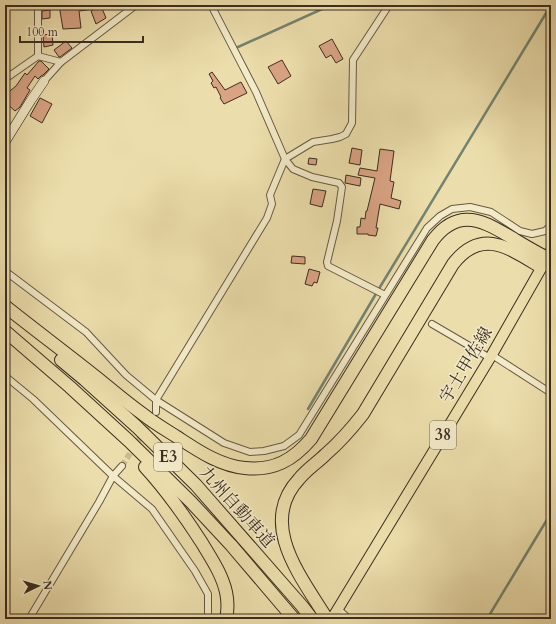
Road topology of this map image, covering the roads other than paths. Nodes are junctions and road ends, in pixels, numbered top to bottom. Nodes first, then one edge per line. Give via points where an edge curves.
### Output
1 (38, 5) edge
2 (136, 5) edge
3 (211, 5) edge
4 (389, 5) edge
5 (38, 56) junction
6 (60, 62) junction
7 (5, 79) edge
8 (44, 81) joint
9 (5, 142) edge
10 (286, 159) junction
11 (551, 225) edge
12 (546, 259) edge
13 (5, 271) edge
14 (385, 295) junction
15 (5, 306) edge
16 (5, 313) edge
17 (432, 324) dead end
18 (10, 335) edge
19 (491, 357) junction
20 (5, 376) edge
21 (551, 392) edge
22 (156, 400) junction
23 (156, 412) tunnel mouth
24 (122, 466) tunnel mouth
25 (113, 476) junction
26 (333, 615) edge
27 (29, 619) edge
28 (208, 619) edge
29 (226, 619) edge
30 (294, 619) edge
31 (312, 619) edge
32 (349, 619) edge

1 - 5 street
2 - 6 street
3 - 10 street via 256,92
4 - 10 street via 354,60 352,123 346,134 313,142
5 - 6 street
5 - 7 street
6 - 8 street
8 - 9 street
10 - 14 street via 294,169 312,177 339,183 342,187 328,266
10 - 22 street via 270,195 272,204 267,218
11 - 14 street via 545,231 532,234 520,231 491,212 470,207 452,209 427,228
12 - 15 highway via 483,222 456,221 439,231 311,439 283,463 258,468 230,465 196,450 145,416
12 - 19 main road, 宇土甲佐線 / 38
12 - 26 highway via 486,243 467,249 459,256 363,414 346,435 291,488 286,498 282,525 288,553
13 - 22 street via 86,332 126,375
14 - 22 street via 299,435 284,446 250,452 224,442
16 - 31 highway, 九州自動車道 / E3 via 137,427 196,486
17 - 19 street
18 - 29 highway via 124,446 170,496 222,579 228,604
18 - 30 highway, 九州自動車道 / E3 via 129,441 191,502
19 - 21 street
19 - 26 main road, 宇土甲佐線 / 38
20 - 25 street
22 - 23 street
24 - 25 street
25 - 27 street
25 - 28 street via 152,509 196,571 208,594
26 - 32 street

